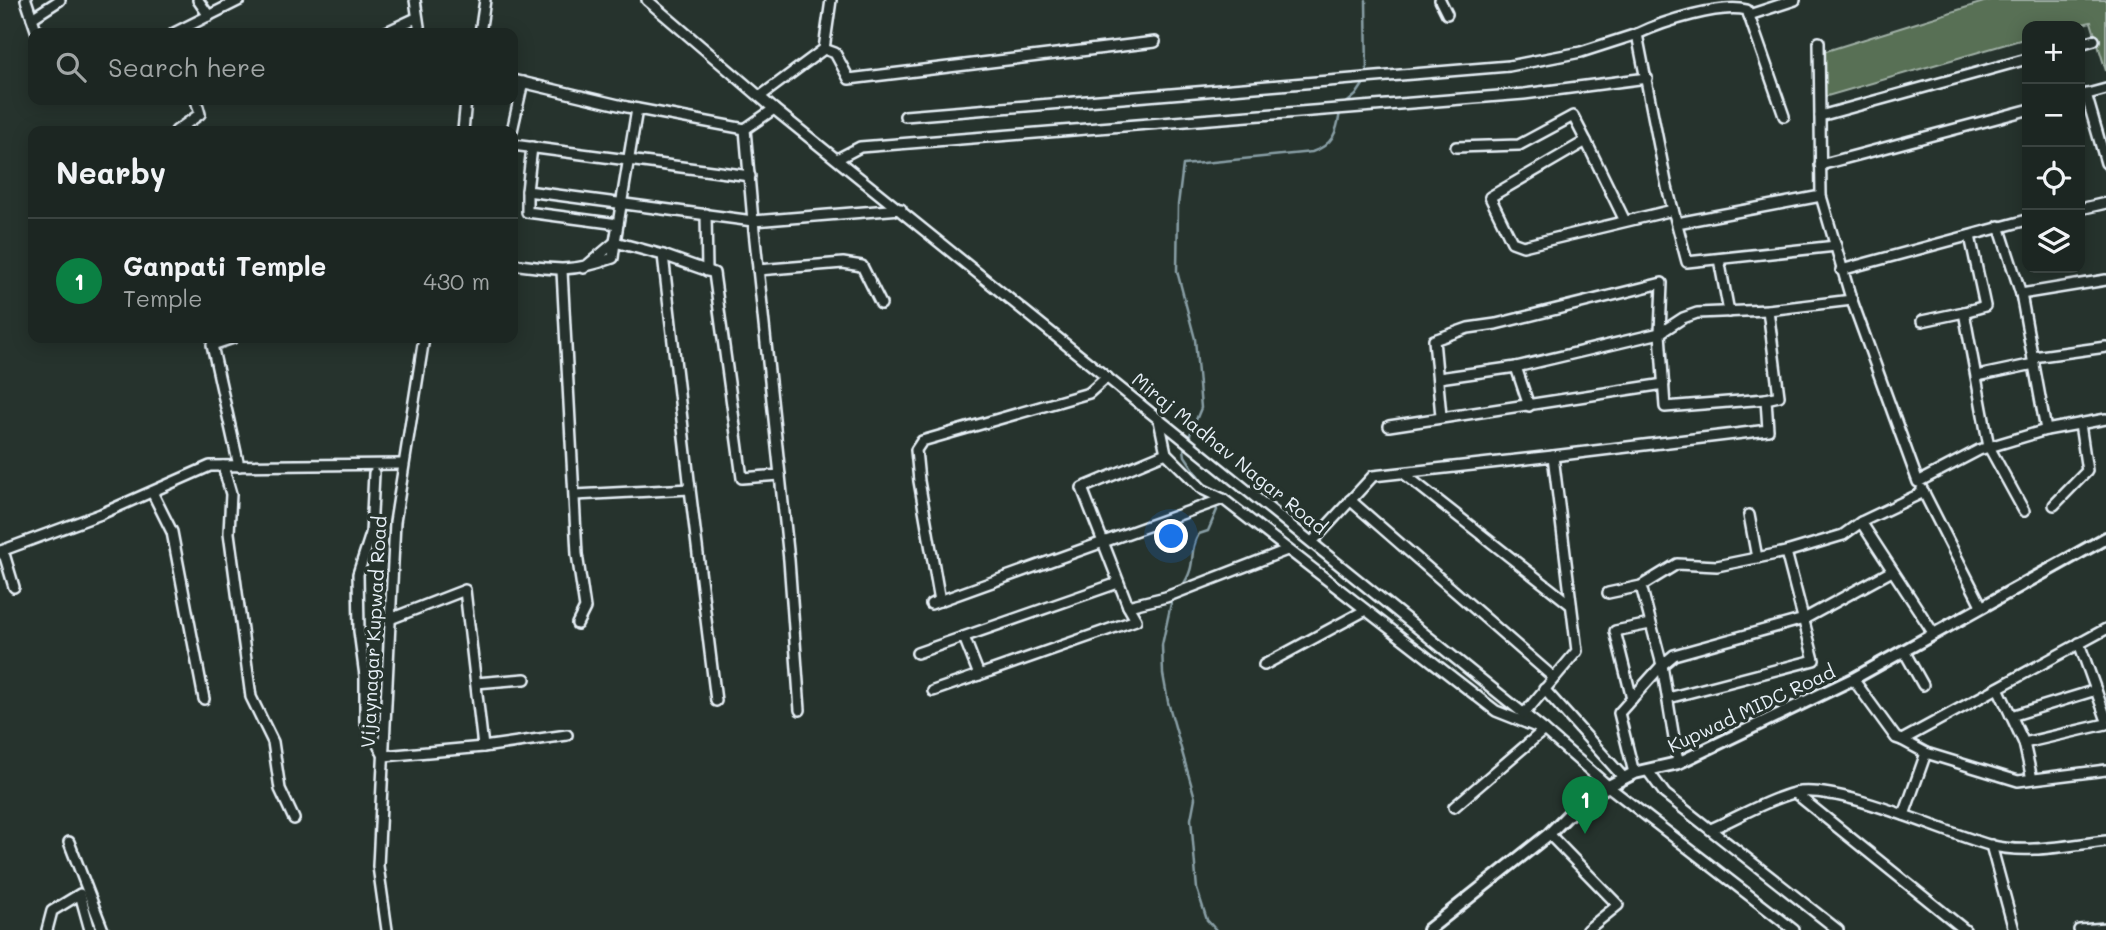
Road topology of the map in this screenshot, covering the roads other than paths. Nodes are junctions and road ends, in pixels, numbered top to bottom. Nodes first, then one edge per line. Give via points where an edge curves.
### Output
1 (26, 0) edge
2 (61, 0) edge
3 (198, 0) edge
4 (240, 0) edge
5 (415, 0) edge
6 (485, 0) edge
7 (647, 0) edge
8 (831, 0) edge
9 (1440, 0) edge
10 (1795, 0) edge
11 (1447, 14) dead end
12 (1749, 15) junction
13 (209, 16) junction
14 (32, 18) junction
15 (416, 18) junction
16 (35, 28) edge
17 (184, 28) edge
18 (395, 28) edge
19 (419, 28) edge
20 (481, 28) edge
21 (1637, 34) junction
22 (2094, 40) dead end
23 (1819, 41) dead end
24 (1155, 42) dead end
25 (2085, 43) edge
26 (824, 48) junction
27 (2022, 59) edge
28 (1647, 78) junction
29 (518, 81) edge
30 (523, 82) junction
31 (2106, 89) edge
32 (2085, 94) edge
33 (762, 95) junction
34 (2085, 101) edge
35 (518, 104) edge
36 (197, 105) edge
37 (466, 105) edge
38 (518, 105) edge
39 (637, 109) junction
40 (774, 109) junction
41 (2022, 111) edge
42 (905, 116) dead end
43 (1784, 116) dead end
44 (1820, 116) junction
45 (183, 126) edge
46 (463, 126) edge
47 (513, 126) edge
48 (746, 129) junction
49 (1586, 141) junction
50 (518, 146) edge
51 (532, 147) junction
52 (1456, 148) dead end
53 (839, 158) junction
54 (630, 161) junction
55 (2106, 163) edge
56 (1820, 165) junction
57 (750, 176) junction
58 (527, 191) junction
59 (1821, 196) junction
60 (2106, 203) edge
61 (623, 204) junction
62 (2085, 208) edge
63 (901, 209) junction
64 (1673, 210) junction
65 (706, 214) junction
66 (753, 220) junction
67 (1625, 221) junction
68 (2022, 221) edge
69 (1677, 223) junction
70 (618, 224) junction
71 (1999, 226) junction
72 (1969, 236) junction
73 (615, 242) junction
74 (1836, 246) junction
75 (663, 255) junction
76 (1719, 259) junction
77 (518, 265) edge
78 (758, 270) junction
79 (1842, 270) junction
80 (562, 271) junction
81 (708, 271) junction
82 (2106, 280) edge
83 (2021, 294) junction
84 (1852, 300) junction
85 (881, 304) dead end
86 (1768, 310) junction
87 (1729, 312) junction
88 (1964, 312) junction
89 (1922, 321) dead end
90 (1660, 333) junction
91 (218, 343) edge
92 (423, 343) edge
93 (2106, 346) edge
94 (2033, 360) junction
95 (1516, 367) junction
96 (1977, 376) junction
97 (1107, 377) junction
98 (1439, 377) junction
99 (1664, 383) junction
100 (1766, 399) junction
101 (1529, 406) junction
102 (1441, 416) junction
103 (1159, 419) junction
104 (2106, 419) edge
105 (2080, 424) junction
106 (1389, 426) dead end
107 (2046, 430) junction
108 (1989, 447) junction
109 (1166, 453) junction
110 (1553, 456) junction
111 (402, 464) junction
112 (223, 466) junction
113 (239, 466) junction
114 (374, 473) dead end
115 (1403, 473) junction
116 (780, 475) junction
117 (1918, 482) junction
118 (690, 489) junction
119 (152, 492) junction
120 (1923, 492) junction
121 (575, 495) junction
122 (1223, 499) junction
123 (1350, 500) junction
124 (2054, 505) dead end
125 (2024, 511) dead end
126 (1748, 516) dead end
127 (1861, 523) junction
128 (2106, 538) edge
129 (1101, 541) junction
130 (1313, 541) junction
131 (1287, 550) junction
132 (1, 551) edge
133 (1786, 552) junction
134 (1757, 558) junction
135 (1892, 571) junction
136 (1118, 583) junction
137 (1641, 586) junction
138 (15, 587) dead end
139 (1608, 593) dead end
140 (1571, 605) junction
141 (1128, 607) junction
142 (1982, 607) junction
143 (1364, 611) junction
144 (390, 619) junction
145 (1804, 619) junction
146 (577, 624) dead end
147 (1650, 624) junction
148 (2106, 629) edge
149 (1934, 634) junction
150 (964, 637) junction
151 (2079, 643) junction
152 (1904, 651) junction
153 (917, 653) dead end
154 (1264, 665) dead end
155 (1662, 665) junction
156 (979, 675) junction
157 (1553, 677) junction
158 (525, 679) dead end
159 (1853, 679) junction
160 (476, 683) junction
161 (1923, 685) dead end
162 (1998, 688) junction
163 (1544, 689) junction
164 (2096, 690) junction
165 (933, 691) dead end
166 (1668, 698) junction
167 (204, 699) dead end
168 (1632, 699) junction
169 (716, 701) dead end
170 (800, 710) dead end
171 (1524, 714) junction
172 (2011, 716) junction
173 (2106, 718) edge
174 (2106, 724) edge
175 (1544, 730) junction
176 (567, 735) dead end
177 (1902, 740) junction
178 (2024, 743) junction
179 (483, 747) junction
180 (1926, 753) junction
181 (384, 756) junction
182 (1678, 763) junction
183 (2106, 770) edge
184 (1648, 771) junction
185 (1629, 775) junction
186 (2032, 779) junction
187 (1609, 787) junction
188 (1795, 793) junction
189 (1454, 807) dead end
190 (1904, 815) junction
191 (293, 819) dead end
192 (1711, 830) junction
193 (1549, 834) junction
194 (2106, 841) edge
195 (69, 842) dead end
196 (1990, 845) junction
197 (2106, 928) edge
198 (47, 930) edge
199 (90, 930) edge
200 (103, 930) edge
201 (387, 930) edge
202 (1428, 930) edge
203 (1587, 930) edge
204 (1794, 930) edge
205 (1839, 930) edge
206 (1965, 930) edge
207 (2014, 930) edge
208 (2080, 930) edge

1 - 14 street
2 - 14 street
3 - 13 street
4 - 13 street
5 - 15 street
6 - 20 street
7 - 33 street, Miraj Madhav Nagar Road
8 - 26 street
9 - 11 street
10 - 12 street
12 - 21 street via 1736,7
12 - 43 street
13 - 17 street
14 - 16 street
15 - 18 street
15 - 19 street
21 - 28 street
21 - 42 street via 1581,52 1509,66
22 - 25 street
23 - 44 street
24 - 26 street via 849,79 835,53
26 - 33 street
27 - 44 street
28 - 53 street via 1524,94 860,147
28 - 64 street
29 - 30 street
30 - 35 street
30 - 39 street
31 - 32 street
33 - 40 street, Miraj Madhav Nagar Road
34 - 55 street
36 - 45 street via 200,114
37 - 46 street
38 - 47 street
39 - 48 street
39 - 54 street
40 - 48 street
40 - 53 street, Miraj Madhav Nagar Road
41 - 56 street
44 - 56 street
48 - 57 street
49 - 52 street via 1573,116 1519,145
49 - 67 street
49 - 67 street via 1490,197 1512,242 1523,246
50 - 51 street
51 - 54 street
51 - 58 street
53 - 63 street, Miraj Madhav Nagar Road
54 - 57 street
54 - 61 street
56 - 59 street
57 - 66 street
58 - 61 street
58 - 70 street via 527,212
59 - 69 street
59 - 74 street
60 - 62 street
61 - 65 street
61 - 70 street
63 - 66 street
63 - 97 street, Miraj Madhav Nagar Road
64 - 67 street
64 - 69 street
65 - 66 street
65 - 81 street
66 - 78 street
68 - 71 street
69 - 76 street via 1687,262
70 - 73 street
71 - 72 street
71 - 83 street
72 - 79 street
72 - 88 street via 1985,306
73 - 75 street
73 - 80 street via 613,258
74 - 76 street
74 - 79 street
75 - 81 street
75 - 118 street
76 - 87 street
77 - 80 street
78 - 85 street via 844,263 862,266
78 - 116 street
79 - 84 street
80 - 121 street
81 - 116 street via 714,273 742,478
82 - 83 street
83 - 94 street
84 - 86 street
84 - 117 street
86 - 87 street
86 - 100 street via 1779,396
87 - 90 street via 1697,313
88 - 89 street
88 - 96 street
90 - 95 street
90 - 98 street via 1662,283 1434,340
90 - 99 street
91 - 113 street via 212,345
92 - 111 street, Vijaynagar Kupwad Road
93 - 94 street
94 - 96 street
94 - 107 street
95 - 98 street
95 - 101 street
96 - 108 street
97 - 103 street, Miraj Madhav Nagar Road
97 - 129 street via 1089,393 922,441 916,450 935,603
98 - 102 street
99 - 100 street via 1665,407
99 - 101 street
100 - 110 street via 1768,430
101 - 102 street
102 - 106 street
103 - 109 street
103 - 130 street, Miraj Madhav Nagar Road
104 - 105 street
105 - 107 street
105 - 124 street via 2087,471
107 - 108 street
108 - 117 street
108 - 125 street
109 - 122 street via 1202,489
109 - 129 street via 1082,488
110 - 115 street
110 - 140 street
111 - 113 street
111 - 144 street, Vijaynagar Kupwad Road
112 - 113 street
112 - 119 street via 210,466
112 - 191 street via 231,494 229,533 251,698 273,742 281,789
114 - 181 street via 371,534 358,575 359,631 365,721
115 - 123 street via 1373,476
115 - 140 street
116 - 170 street
117 - 120 street
118 - 121 street
118 - 169 street
119 - 132 street
119 - 167 street via 172,532
120 - 127 street
120 - 142 street
121 - 146 street via 585,608
122 - 129 street
122 - 131 street
123 - 130 street
123 - 157 street
126 - 134 street
127 - 133 street via 1843,535
127 - 135 street
128 - 142 main road, Kupwad MIDC Road
129 - 136 street
130 - 171 street, Miraj Madhav Nagar Road
131 - 141 street
131 - 143 street
132 - 138 street
133 - 134 street
133 - 145 street
134 - 137 street via 1717,566 1677,564
135 - 145 street
135 - 149 street
136 - 141 street
136 - 150 street
137 - 139 street
137 - 147 street
140 - 157 street via 1577,651
141 - 156 street via 1136,620
142 - 149 main road, Kupwad MIDC Road
143 - 154 street
143 - 175 street via 1496,711
144 - 160 street via 465,590
144 - 181 street, Vijaynagar Kupwad Road
145 - 155 street via 1674,655
145 - 166 street via 1814,660
147 - 155 street
147 - 168 street via 1615,631
148 - 151 street
149 - 152 main road, Kupwad MIDC Road
150 - 153 street
150 - 156 street
151 - 162 street
151 - 164 street
152 - 159 main road, Kupwad MIDC Road
152 - 161 street
155 - 166 street
155 - 168 street
156 - 165 street
157 - 163 street
158 - 160 street
159 - 177 street
159 - 182 main road, Kupwad MIDC Road
160 - 179 street
162 - 172 street
162 - 177 street
163 - 171 street
163 - 185 street
164 - 172 street
164 - 173 street
166 - 182 street
168 - 185 street via 1619,713
171 - 175 street, Miraj Madhav Nagar Road
172 - 178 street
174 - 178 street
175 - 187 street, Miraj Madhav Nagar Road
175 - 189 street
176 - 179 street
177 - 180 street
178 - 186 street
179 - 181 street
180 - 186 street via 2018,781
180 - 190 street
181 - 201 street, Vijaynagar Kupwad Road via 378,866
182 - 184 main road, Kupwad MIDC Road
183 - 186 street
184 - 185 main road, Kupwad MIDC Road
184 - 192 street via 1665,794
185 - 187 main road, Kupwad MIDC Road
187 - 193 main road, Kupwad MIDC Road via 1585,798
187 - 204 street, Miraj Madhav Nagar Road
188 - 190 street via 1821,792
188 - 192 street
188 - 206 street
190 - 196 street
192 - 205 street
193 - 202 main road, Kupwad MIDC Road
193 - 203 street via 1618,905
194 - 196 street via 2023,849
195 - 200 street
196 - 207 street
197 - 208 street
198 - 199 street via 52,911 80,894

